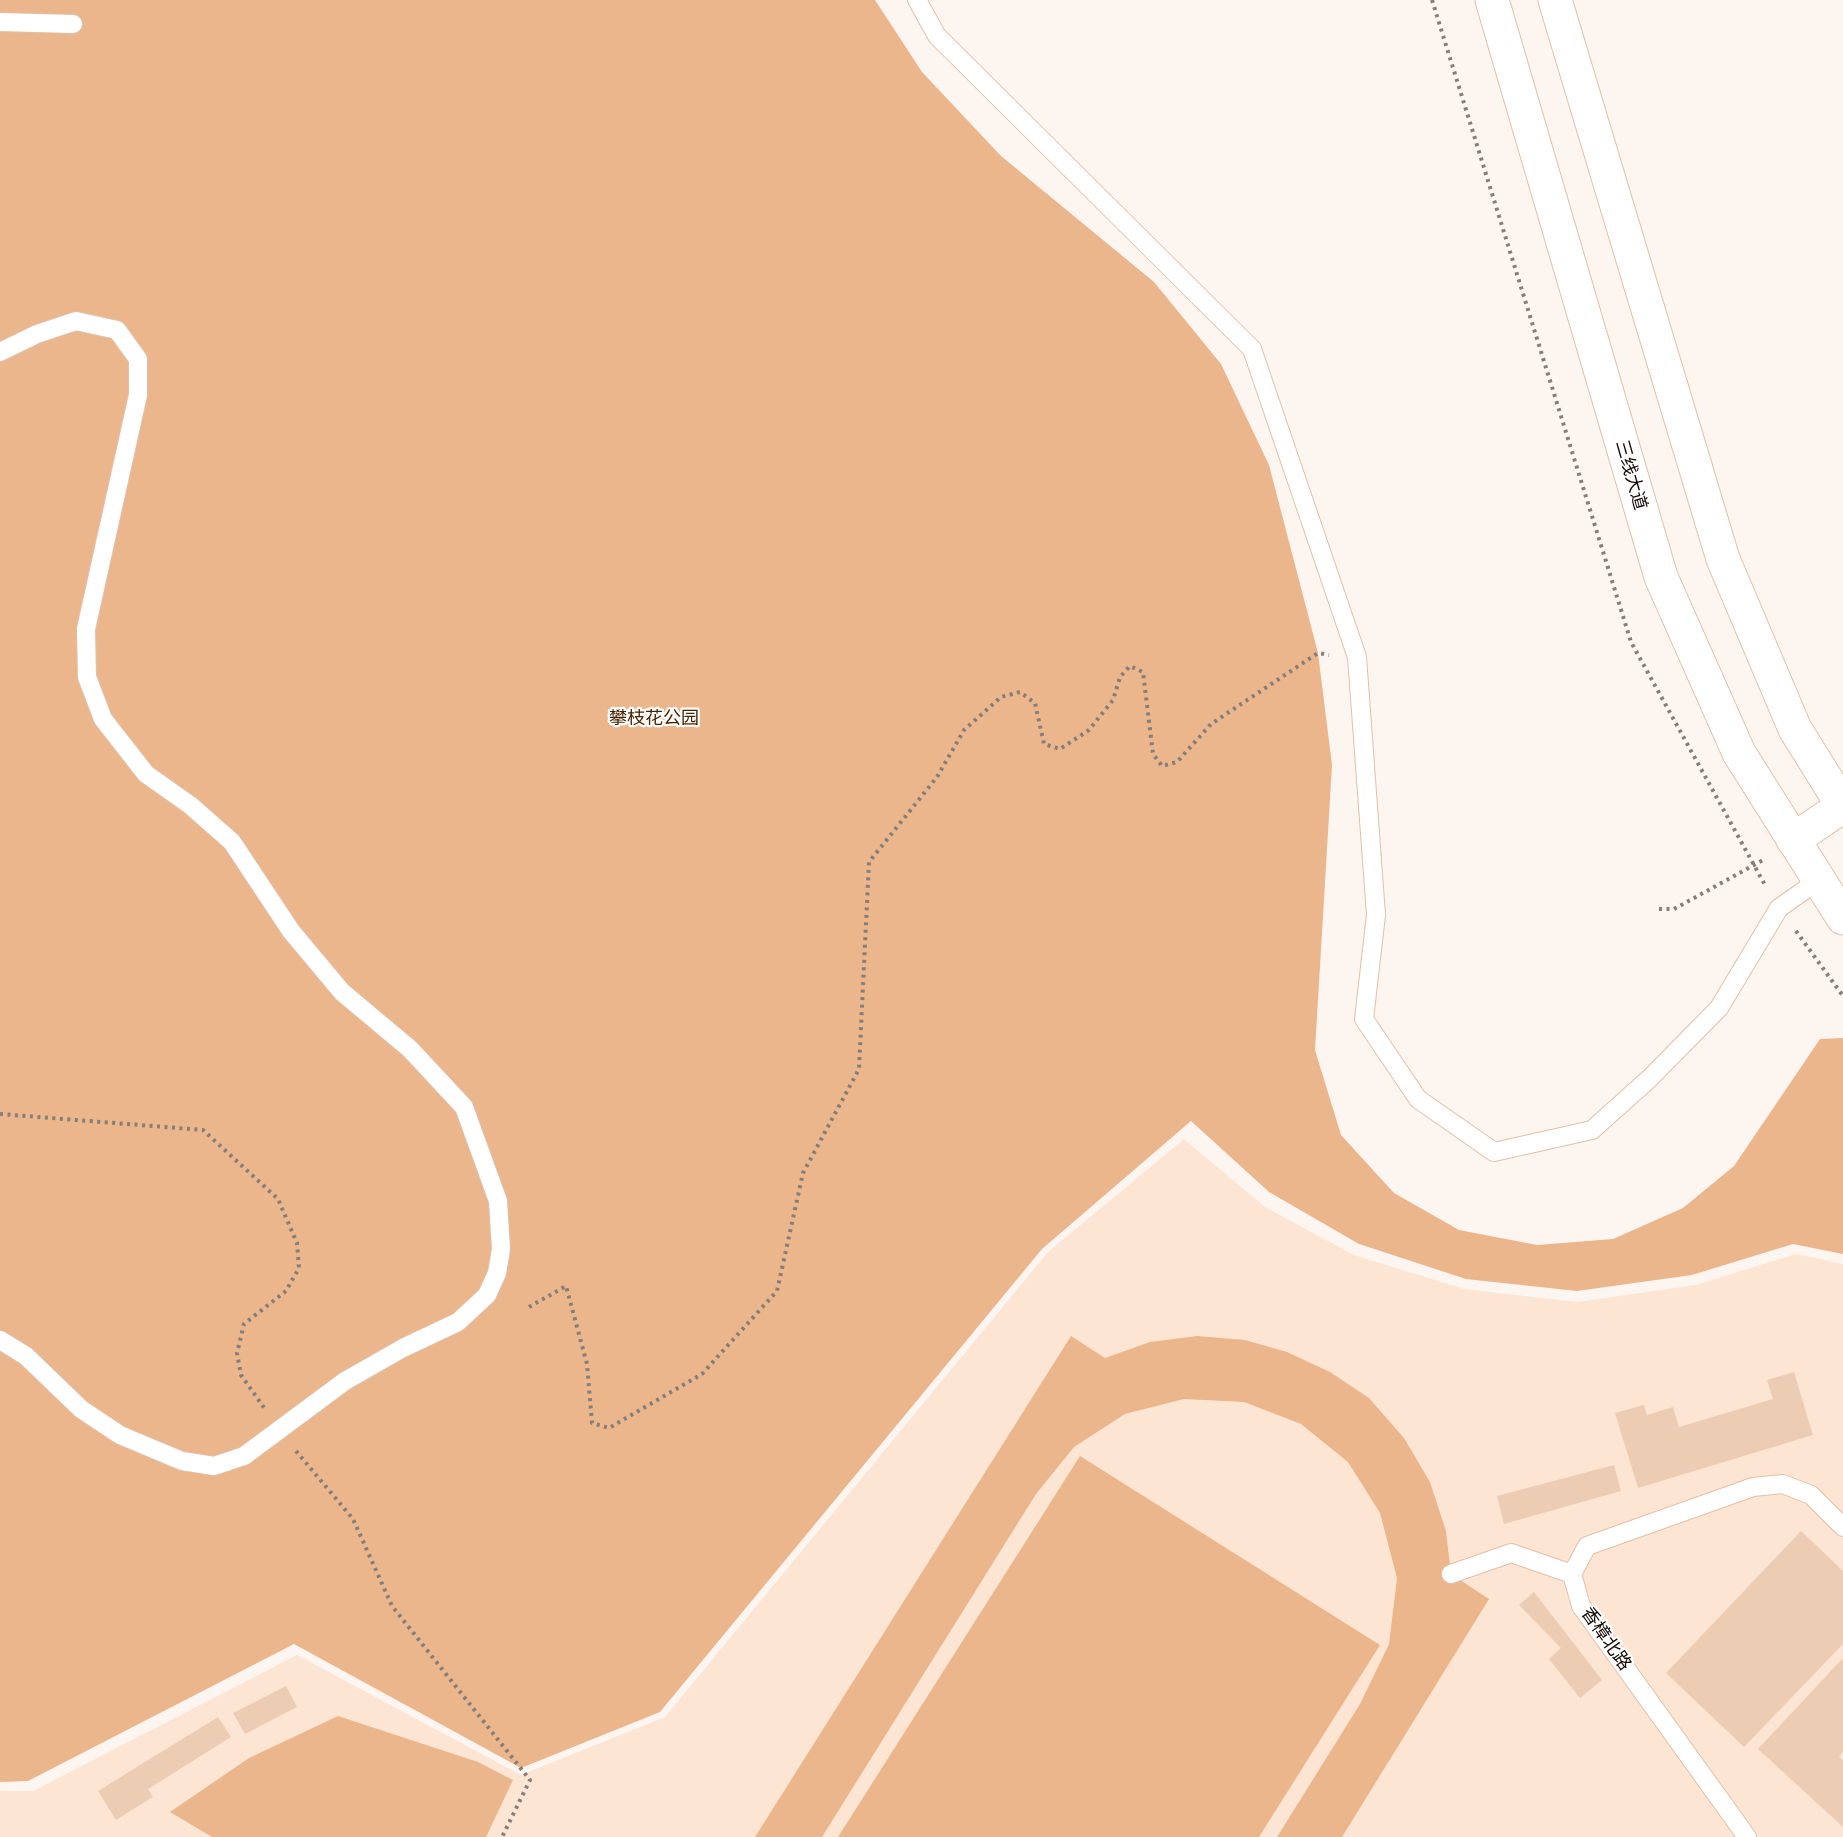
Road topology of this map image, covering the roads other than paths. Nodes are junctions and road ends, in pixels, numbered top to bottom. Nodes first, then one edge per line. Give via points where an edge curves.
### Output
1 (917, 0) edge
2 (1492, 0) edge
3 (1555, 0) edge
4 (0, 22) edge
5 (73, 24) dead end
6 (0, 352) edge
7 (1843, 806) edge
8 (1793, 840) junction
9 (1819, 880) junction
10 (1843, 918) edge
11 (0, 1340) edge
12 (1843, 1527) edge
13 (1451, 1574) dead end
14 (1572, 1574) junction
15 (1747, 1837) edge

1 - 9 lane via 937,36 1252,349 1357,657 1376,915 1364,1019 1418,1099 1494,1152 1592,1130 1719,1008 1779,908
2 - 8 main road, 三线大道 via 1661,578 1739,753
3 - 7 main road via 1723,559 1795,729
4 - 5 lane
6 - 11 lane via 76,321 117,330 138,358 138,395 86,629 87,677 103,719 146,774 232,842 291,931 342,992 410,1049 464,1107 498,1201 501,1249 497,1274 487,1295 458,1322 345,1381 244,1456 214,1466 182,1461 110,1428 81,1409 26,1356
7 - 8 main road
8 - 9 main road, 三线大道
9 - 10 main road, 三线大道
12 - 14 lane via 1811,1495 1783,1484 1753,1487 1587,1546
13 - 14 lane via 1511,1553
14 - 15 lane, 香樟北路 via 1581,1606

